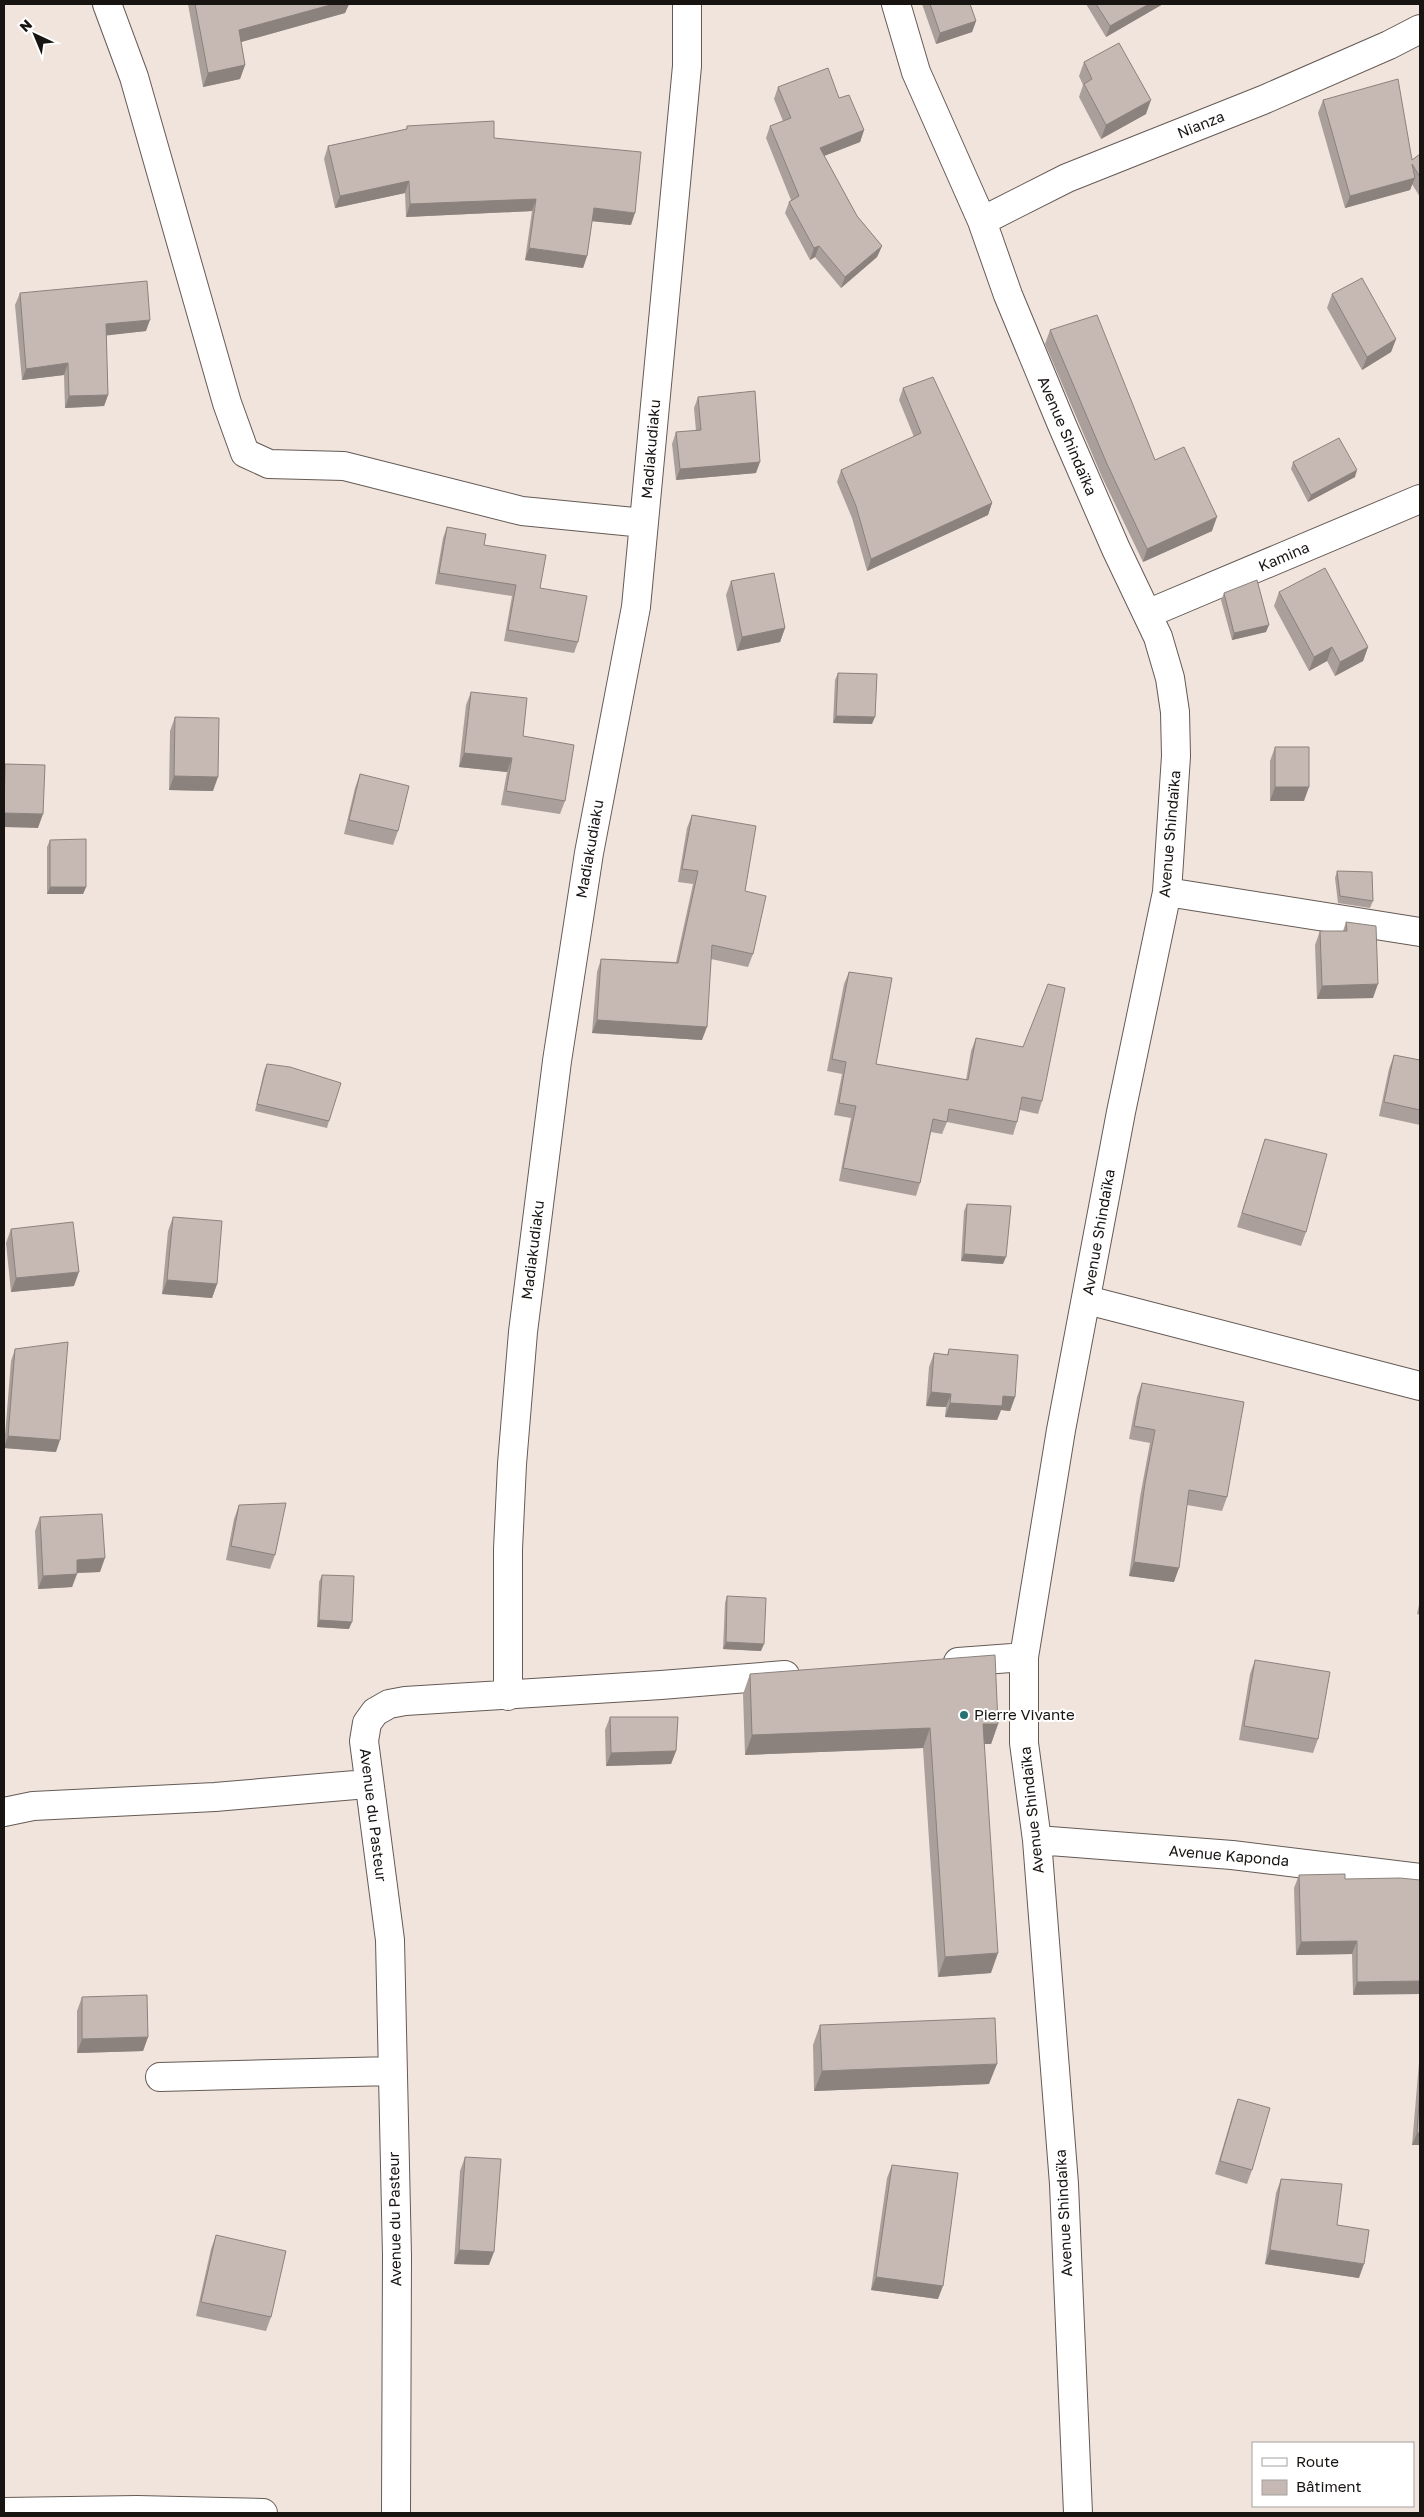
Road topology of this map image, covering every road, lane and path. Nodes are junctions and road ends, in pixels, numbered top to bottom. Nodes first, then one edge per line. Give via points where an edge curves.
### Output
1 (107, 4) edge
2 (686, 4) edge
3 (896, 4) edge
4 (1420, 29) edge
5 (982, 220) junction
6 (1420, 499) edge
7 (644, 523) junction
8 (1147, 614) junction
9 (1167, 892) junction
10 (1420, 932) edge
11 (1087, 1300) junction
12 (1420, 1386) edge
13 (1024, 1657) junction
14 (929, 1664) edge
15 (805, 1673) edge
16 (508, 1696) junction
17 (368, 1784) junction
18 (4, 1812) edge
19 (1037, 1840) junction
20 (1420, 1878) edge
21 (392, 2071) junction
22 (160, 2076) dead end
23 (4, 2512) edge
24 (262, 2513) edge
25 (396, 2513) edge
26 (1078, 2513) edge

1 - 7 street via 134,77 244,453 269,464 344,466 522,511
2 - 7 street, Madiakudiaku via 687,66
3 - 5 street, Avenue Shindaïka via 916,72
4 - 5 street, Nianza via 1389,46 1263,100 1067,178
5 - 8 street, Avenue Shindaïka via 1008,295 1062,425
6 - 8 street, Kamina
7 - 16 street, Madiakudiaku via 636,607 589,853 557,1062 523,1332 508,1549
8 - 9 street, Avenue Shindaïka via 1158,637 1170,678 1175,712 1176,756
9 - 10 street
9 - 11 street, Avenue Shindaïka via 1121,1112
11 - 12 street
11 - 13 street, Avenue Shindaïka via 1058,1449
13 - 14 street
13 - 19 street, Avenue Shindaïka via 1024,1743
15 - 16 street, Avenue du Pasteur
16 - 17 street, Avenue du Pasteur via 405,1701 381,1708 370,1717 364,1731
17 - 18 street via 215,1797 32,1806
17 - 21 street, Avenue du Pasteur via 390,1940
19 - 20 street, Avenue Kaponda via 1232,1855
19 - 26 street, Avenue Shindaïka via 1064,2184
21 - 22 street
21 - 25 street, Avenue du Pasteur via 397,2256
23 - 24 street via 137,2510

